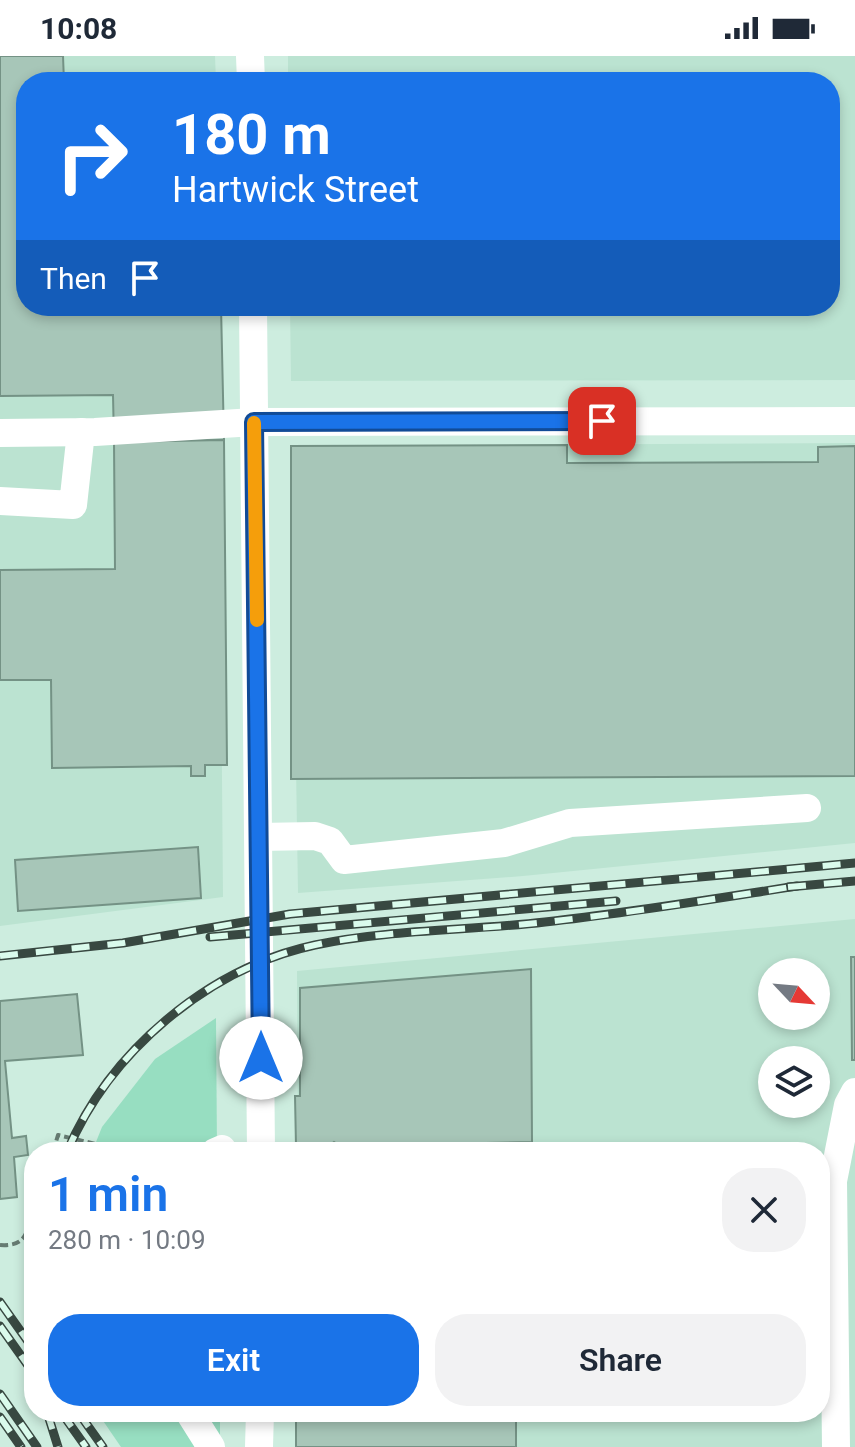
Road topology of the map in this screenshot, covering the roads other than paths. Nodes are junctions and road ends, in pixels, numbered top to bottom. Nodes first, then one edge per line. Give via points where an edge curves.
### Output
1 (253, 316) edge
2 (855, 421) edge
3 (254, 422) junction
4 (81, 432) junction
5 (0, 433) edge
6 (0, 501) edge
7 (807, 808) dead end
8 (259, 837) junction
9 (855, 1092) edge
10 (261, 1142) edge
11 (836, 1180) edge
12 (195, 1422) edge
13 (260, 1422) edge
14 (211, 1447) edge
15 (259, 1447) edge
16 (836, 1447) edge

1 - 3 street
2 - 3 street
3 - 4 street
3 - 8 street
4 - 5 street
4 - 6 street via 73,505
7 - 8 street via 570,823 504,843 344,860 330,841 315,836
8 - 10 street
9 - 11 street via 848,1105
11 - 16 street
12 - 14 street
13 - 15 street

